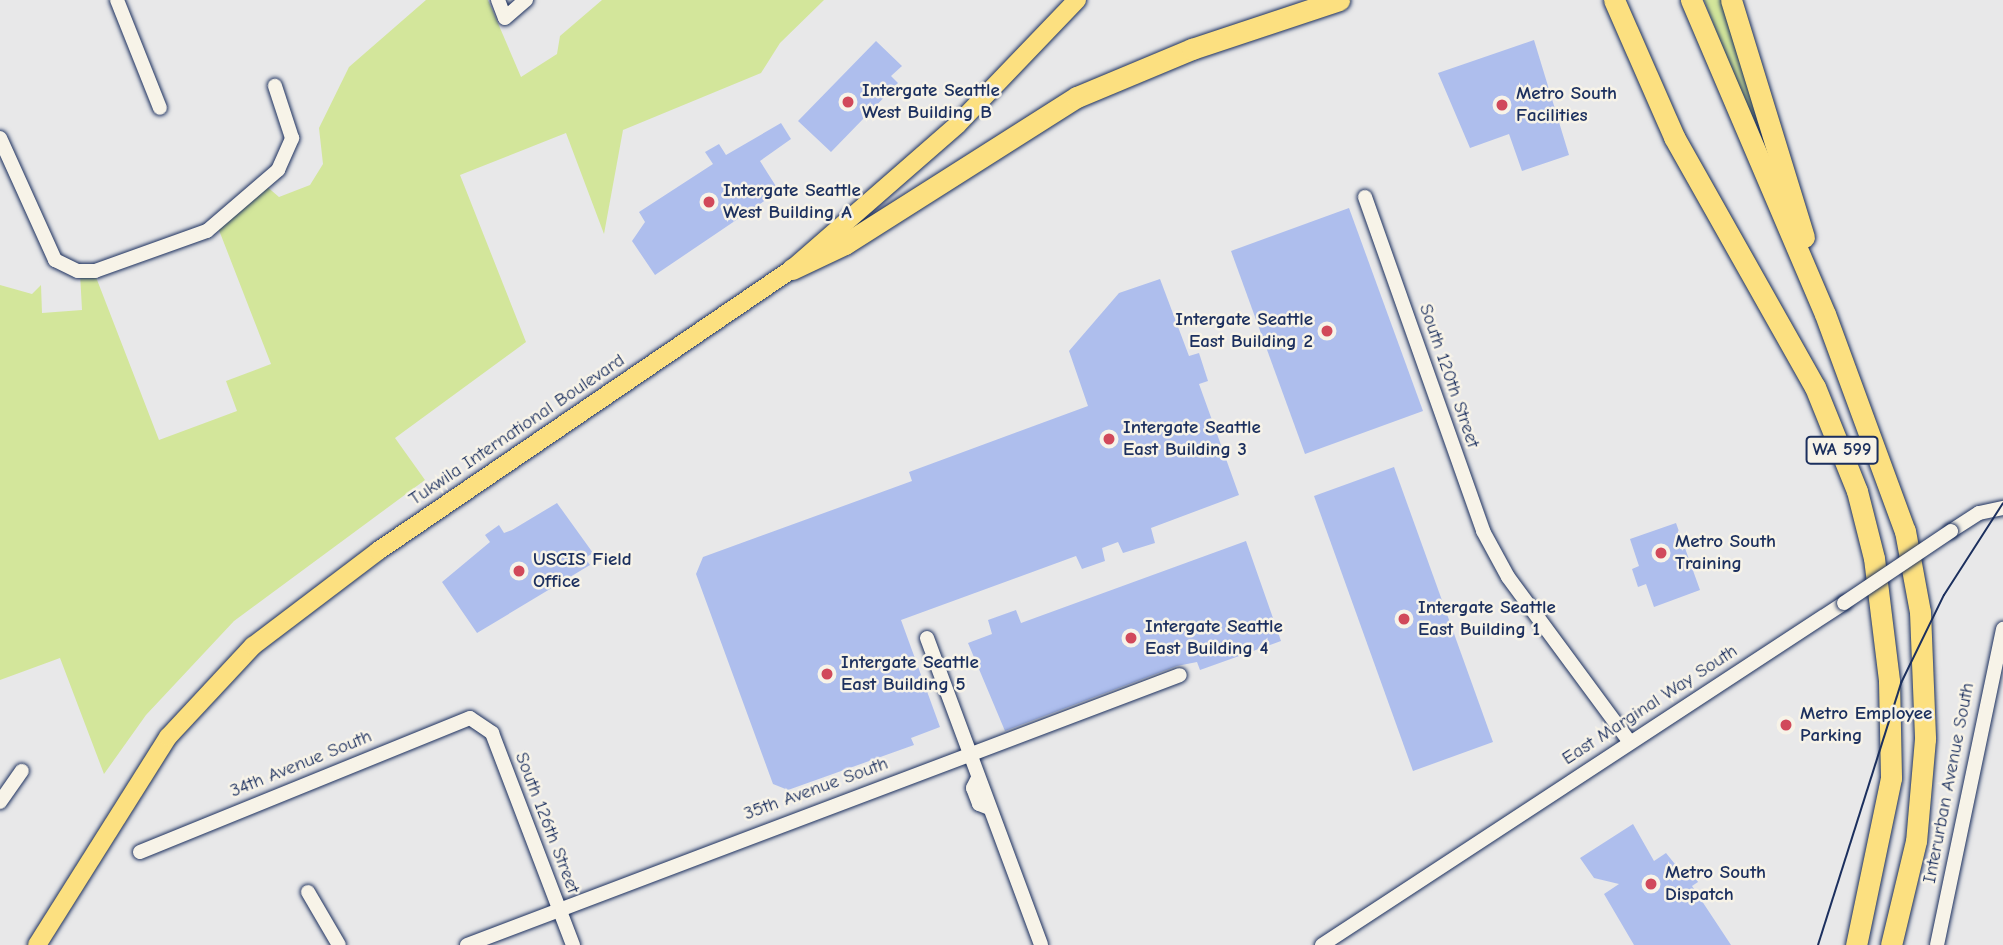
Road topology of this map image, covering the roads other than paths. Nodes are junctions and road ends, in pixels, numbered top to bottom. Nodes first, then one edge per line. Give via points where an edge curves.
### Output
1 (117, 0) edge
2 (498, 0) edge
3 (526, 0) edge
4 (1077, 0) edge
5 (1339, 0) edge
6 (1614, 0) edge
7 (1691, 0) edge
8 (1731, 0) edge
9 (275, 86) dead end
10 (160, 108) dead end
11 (0, 138) edge
12 (1365, 197) dead end
13 (792, 270) junction
14 (1825, 314) junction
15 (2003, 508) edge
16 (2003, 629) edge
17 (927, 638) dead end
18 (1180, 675) dead end
19 (478, 720) joint
20 (1629, 741) junction
21 (968, 754) junction
22 (22, 771) dead end
23 (0, 802) edge
24 (140, 852) dead end
25 (308, 892) dead end
26 (560, 909) junction
27 (37, 945) edge
28 (339, 945) edge
29 (467, 945) edge
30 (573, 945) edge
31 (1041, 945) edge
32 (1322, 945) edge
33 (1856, 945) edge
34 (1891, 945) edge
35 (1937, 945) edge

1 - 10 street
2 - 3 street via 505,18
4 - 13 main road, Tukwila International Boulevard via 958,124
5 - 13 highway via 1192,49 1077,97 845,244
6 - 33 highway, WA 599 via 1674,137 1815,387 1850,471 1870,544 1889,681 1891,778
7 - 14 highway, WA 599
8 - 14 highway
9 - 11 street via 292,138 278,170 207,231 95,271 78,271 55,260
12 - 20 street, South 120th Street via 1483,531 1520,578 1519,586
13 - 27 main road, Tukwila International Boulevard via 374,554 253,646 161,746
14 - 34 highway, WA 599 via 1887,472 1920,612 1925,669 1921,801
15 - 20 street, East Marginal Way South, bridge via 1979,513
16 - 35 street, Interurban Avenue South
17 - 21 street
18 - 21 street, 35th Avenue South
19 - 24 street, 34th Avenue South via 458,722
19 - 26 street, South 126th Street via 492,733
20 - 32 street, East Marginal Way South
21 - 26 street, 35th Avenue South
21 - 31 street via 990,801 987,807
22 - 23 street
25 - 28 street
26 - 29 street, 35th Avenue South
26 - 30 street, South 126th Street

